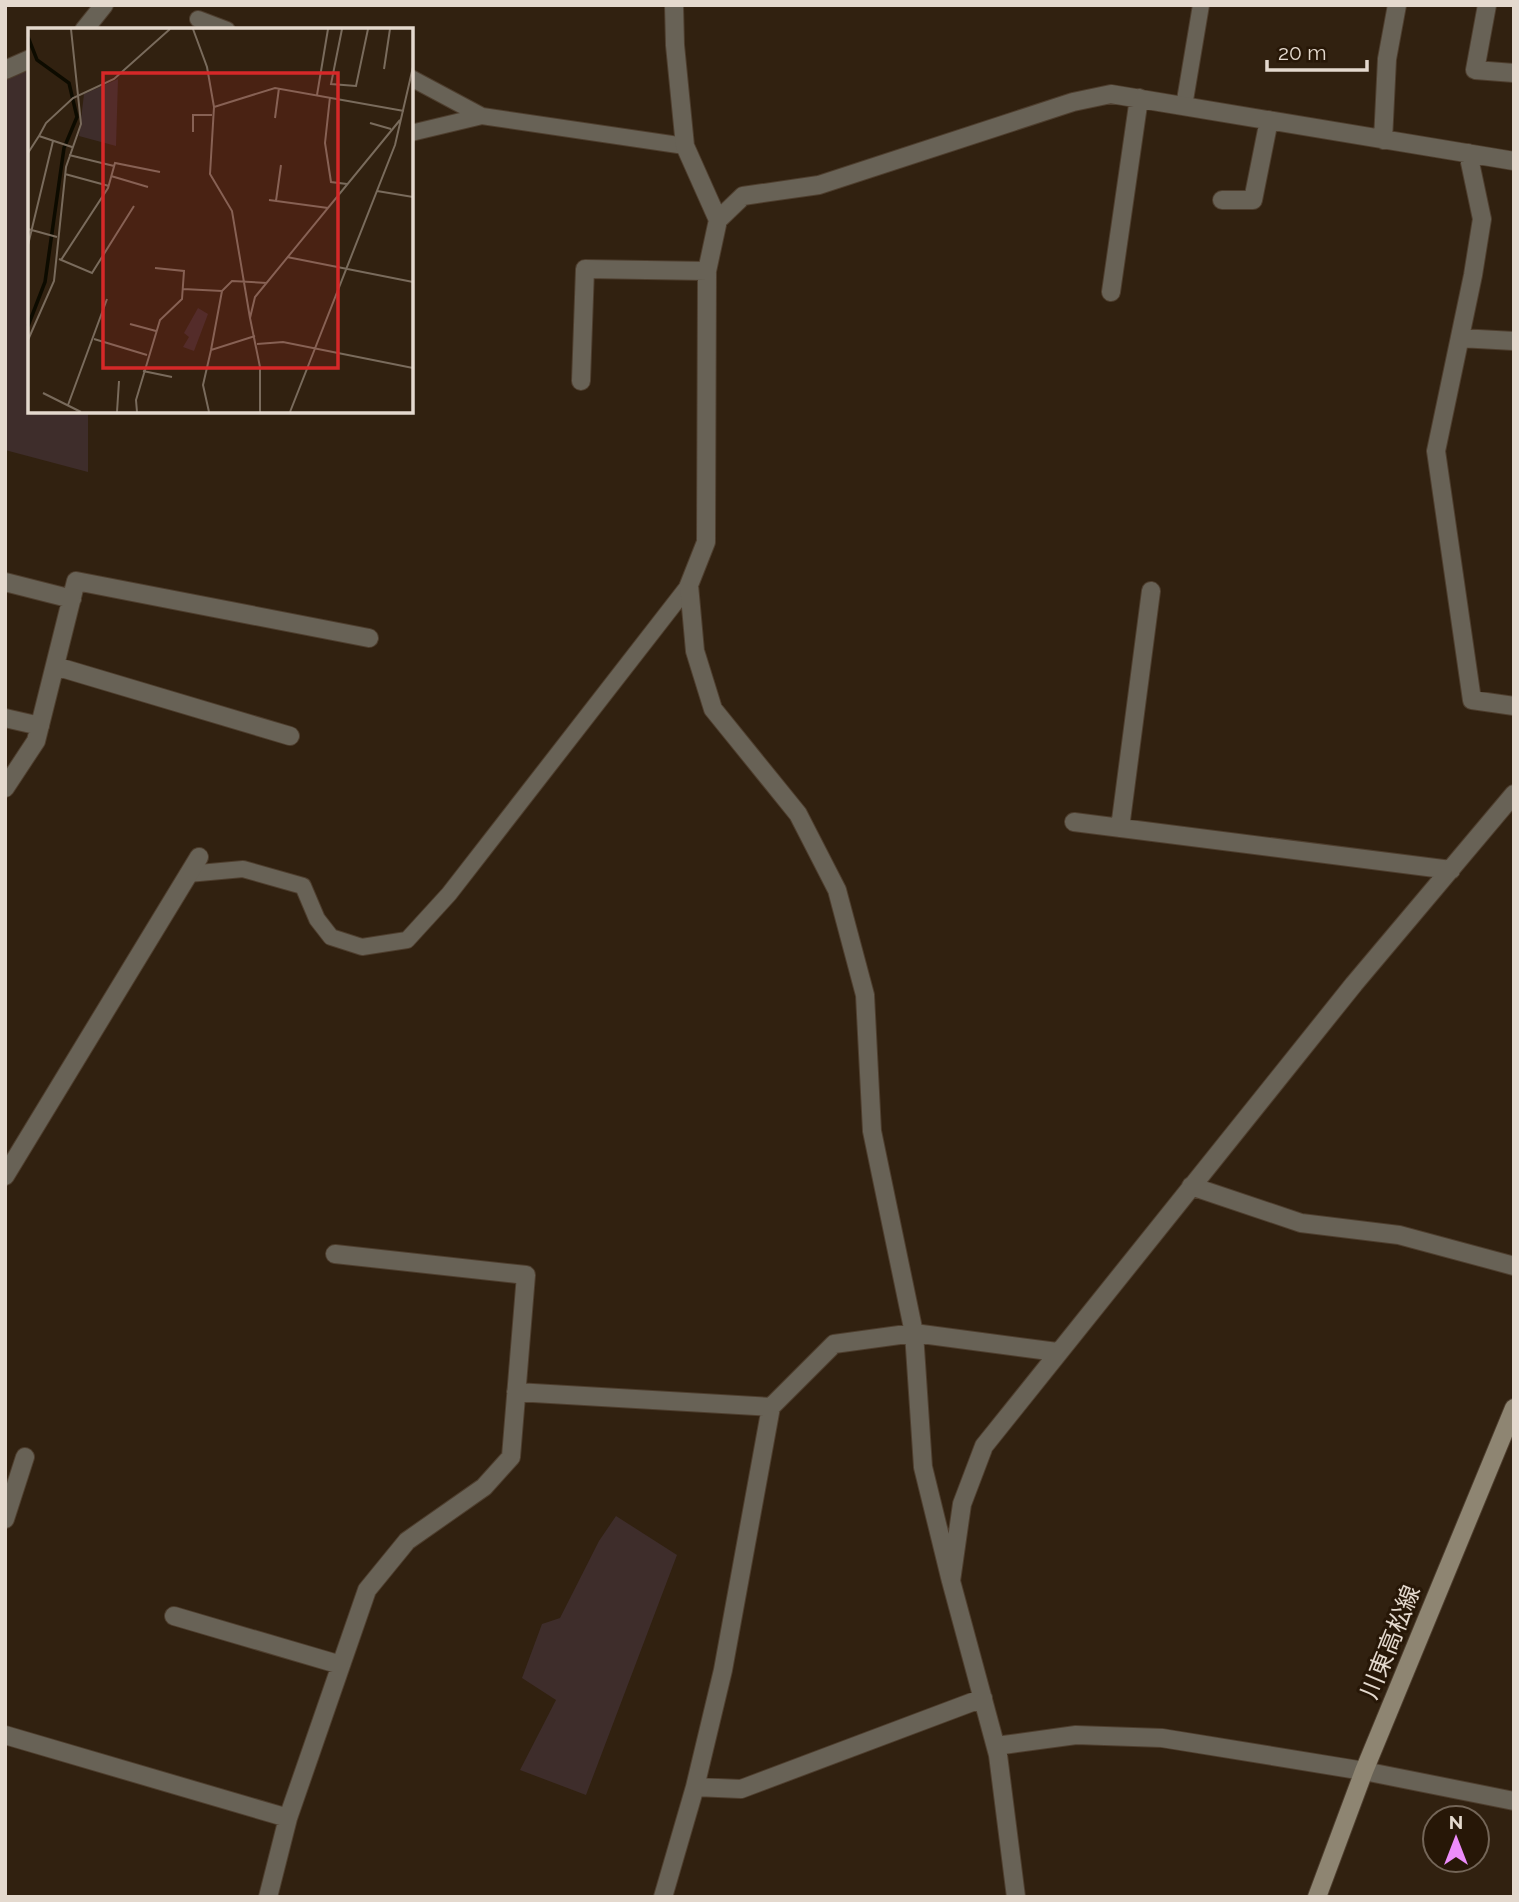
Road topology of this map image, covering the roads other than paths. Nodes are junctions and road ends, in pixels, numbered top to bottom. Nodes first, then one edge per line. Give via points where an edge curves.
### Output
1 (104, 5) edge
2 (674, 5) edge
3 (1201, 5) edge
4 (1397, 5) edge
5 (1487, 5) edge
6 (198, 19) dead end
7 (86, 28) edge
8 (222, 28) edge
9 (28, 60) edge
10 (5, 70) edge
11 (1514, 73) edge
12 (413, 79) edge
13 (1139, 98) junction
14 (1184, 106) junction
15 (482, 116) junction
16 (1269, 120) junction
17 (413, 133) edge
18 (1383, 139) junction
19 (685, 146) junction
20 (1468, 153) junction
21 (1514, 161) edge
22 (1222, 200) dead end
23 (718, 220) junction
24 (707, 271) junction
25 (1111, 292) dead end
26 (1460, 338) junction
27 (1514, 341) edge
28 (581, 382) dead end
29 (5, 582) edge
30 (689, 585) junction
31 (1152, 591) dead end
32 (72, 599) junction
33 (369, 638) dead end
34 (55, 666) junction
35 (1514, 706) edge
36 (5, 718) edge
37 (40, 726) junction
38 (290, 736) dead end
39 (5, 788) edge
40 (1514, 794) edge
41 (1074, 822) dead end
42 (1120, 828) junction
43 (199, 857) dead end
44 (1451, 870) junction
45 (188, 874) junction
46 (5, 1176) edge
47 (1191, 1186) junction
48 (335, 1254) dead end
49 (1514, 1266) edge
50 (914, 1333) junction
51 (1057, 1352) junction
52 (516, 1392) junction
53 (771, 1407) junction
54 (1514, 1408) edge
55 (25, 1457) dead end
56 (5, 1519) edge
57 (951, 1581) junction
58 (174, 1616) dead end
59 (341, 1665) junction
60 (983, 1698) junction
61 (5, 1735) edge
62 (996, 1746) junction
63 (1364, 1771) junction
64 (695, 1787) junction
65 (1514, 1801) edge
66 (289, 1818) junction
67 (268, 1897) edge
68 (663, 1897) edge
69 (1016, 1897) edge
70 (1317, 1897) edge

1 - 7 street
2 - 19 street
3 - 14 lane
4 - 18 street via 1387,59
5 - 11 street via 1475,70
6 - 8 lane
9 - 10 street
12 - 15 lane
13 - 14 street
13 - 23 street via 1111,94 1073,102 819,185 743,196
13 - 25 street
14 - 16 street
15 - 17 lane
15 - 19 lane
16 - 18 street
16 - 22 street via 1252,200
18 - 20 street
19 - 23 street
20 - 21 street
20 - 26 street via 1482,219
23 - 24 street
24 - 28 street via 585,269
24 - 30 street via 706,542
26 - 27 street
26 - 35 street via 1436,451 1472,700
29 - 32 street
30 - 45 lane via 449,894 407,940 362,947 331,937 317,919 303,886 243,869
30 - 50 street via 695,651 713,709 798,814 837,890 865,995 873,1131
31 - 42 street
32 - 33 street via 76,581
32 - 34 street
34 - 37 street
34 - 38 street
36 - 37 street
37 - 39 street via 36,741
40 - 44 street
41 - 42 street
42 - 44 street
43 - 45 street
44 - 47 street
45 - 46 street
47 - 49 street via 1301,1223 1399,1235
47 - 51 street
48 - 52 street via 526,1275
50 - 51 street
50 - 53 street via 834,1344
50 - 57 street via 923,1467
51 - 57 street via 984,1446 962,1504
52 - 53 street
52 - 59 street via 511,1457 484,1487 407,1541 367,1590
53 - 64 street via 723,1670
54 - 63 main road, 川東高松線
55 - 56 street
57 - 60 street
58 - 59 street
59 - 66 street
60 - 62 street
60 - 64 street via 741,1789
61 - 66 street
62 - 63 street via 1076,1735 1162,1738
62 - 69 street
63 - 65 street
63 - 70 main road, 川東高松線
64 - 68 street
66 - 67 street

